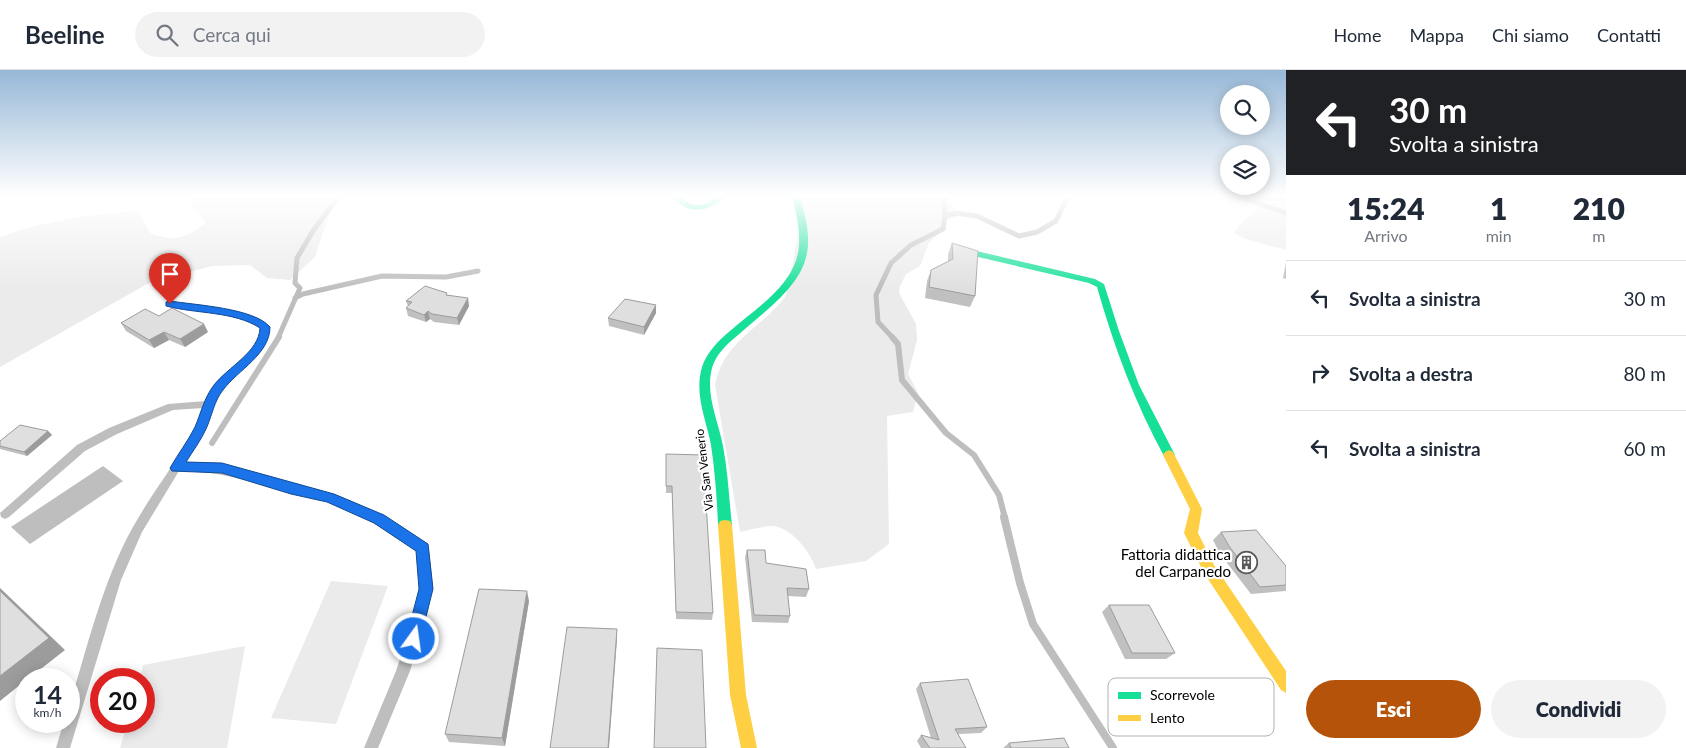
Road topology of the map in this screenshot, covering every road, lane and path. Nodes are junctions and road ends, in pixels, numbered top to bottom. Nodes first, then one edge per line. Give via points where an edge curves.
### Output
1 (803, 228) edge
2 (964, 251) edge
3 (170, 304) dead end
4 (209, 404) junction
5 (176, 468) junction
6 (4, 514) dead end
7 (1284, 679) edge
8 (63, 748) edge
9 (371, 748) edge
10 (749, 748) edge

1 - 10 street, Via San Venerio via 802,254 792,276 718,350 708,366 704,385 717,446 735,660
2 - 7 street via 1092,281 1101,286 1134,385 1196,509 1192,533 1209,569
3 - 4 lane via 238,315 265,327 265,337 218,387
4 - 5 lane via 200,429
4 - 6 lane via 172,407 105,435 81,448
5 - 8 lane via 137,530 115,580
5 - 9 lane via 222,468 329,498 379,519 423,548 426,589 414,639

